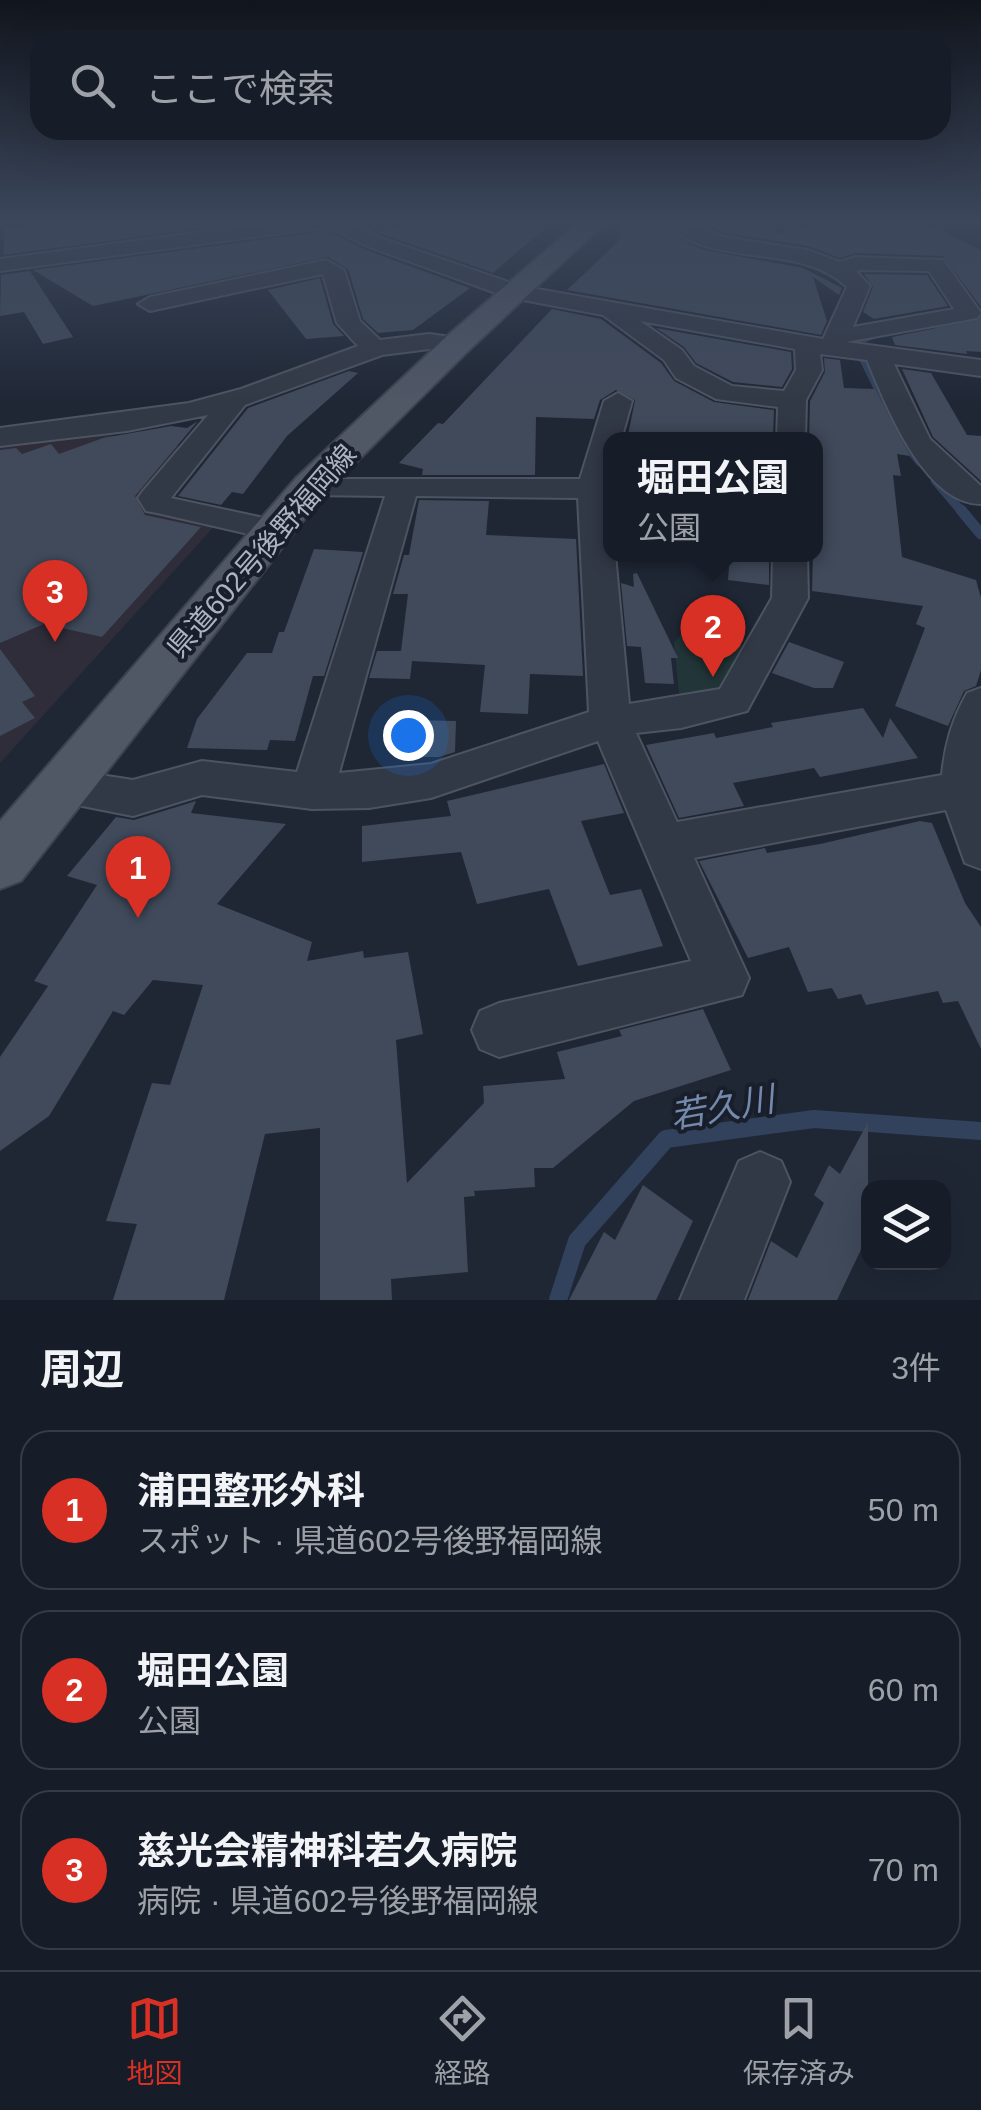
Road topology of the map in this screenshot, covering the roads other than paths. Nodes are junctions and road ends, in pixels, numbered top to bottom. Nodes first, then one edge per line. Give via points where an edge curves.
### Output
1 (251, 283) edge
2 (337, 283) edge
3 (489, 283) edge
4 (526, 283) edge
5 (856, 283) edge
6 (948, 283) edge
7 (515, 292) junction
8 (150, 304) dead end
9 (611, 309) junction
10 (458, 344) junction
11 (374, 348) junction
12 (844, 348) junction
13 (971, 374) edge
14 (236, 399) junction
15 (792, 400) junction
16 (618, 401) dead end
17 (612, 432) edge
18 (792, 432) edge
19 (0, 437) edge
20 (310, 486) junction
21 (404, 486) junction
22 (602, 488) edge
23 (981, 495) edge
24 (603, 517) edge
25 (275, 530) junction
26 (605, 562) edge
27 (790, 562) edge
28 (981, 703) edge
29 (610, 721) junction
30 (62, 788) junction
31 (962, 789) junction
32 (312, 791) junction
33 (664, 844) junction
34 (981, 849) edge
35 (0, 863) edge
36 (499, 1030) dead end
37 (760, 1182) dead end
38 (712, 1300) edge

1 - 8 street
2 - 11 street via 348,323
3 - 7 street
4 - 7 main road, 県道602号後野福岡線
5 - 12 street
6 - 12 street via 969,313
7 - 9 street
7 - 10 main road, 県道602号後野福岡線
9 - 12 street
9 - 15 street via 685,372 726,393
10 - 11 street via 428,339
10 - 20 main road, 県道602号後野福岡線
11 - 14 street
12 - 13 street
12 - 15 street via 809,370
12 - 23 street via 917,443 969,495
14 - 19 street via 131,424
14 - 25 street via 154,498 157,504
15 - 18 street
16 - 17 street
20 - 21 street
20 - 25 main road, 県道602号後野福岡線
21 - 22 street
21 - 32 street
22 - 24 street
25 - 30 main road, 県道602号後野福岡線
26 - 29 street
27 - 29 street via 790,598 734,701
28 - 31 street via 966,738
29 - 32 street via 432,781
29 - 33 street
30 - 32 street via 133,798 202,778
30 - 35 main road, 県道602号後野福岡線
31 - 33 street
31 - 34 street
33 - 36 street via 724,978
37 - 38 street

